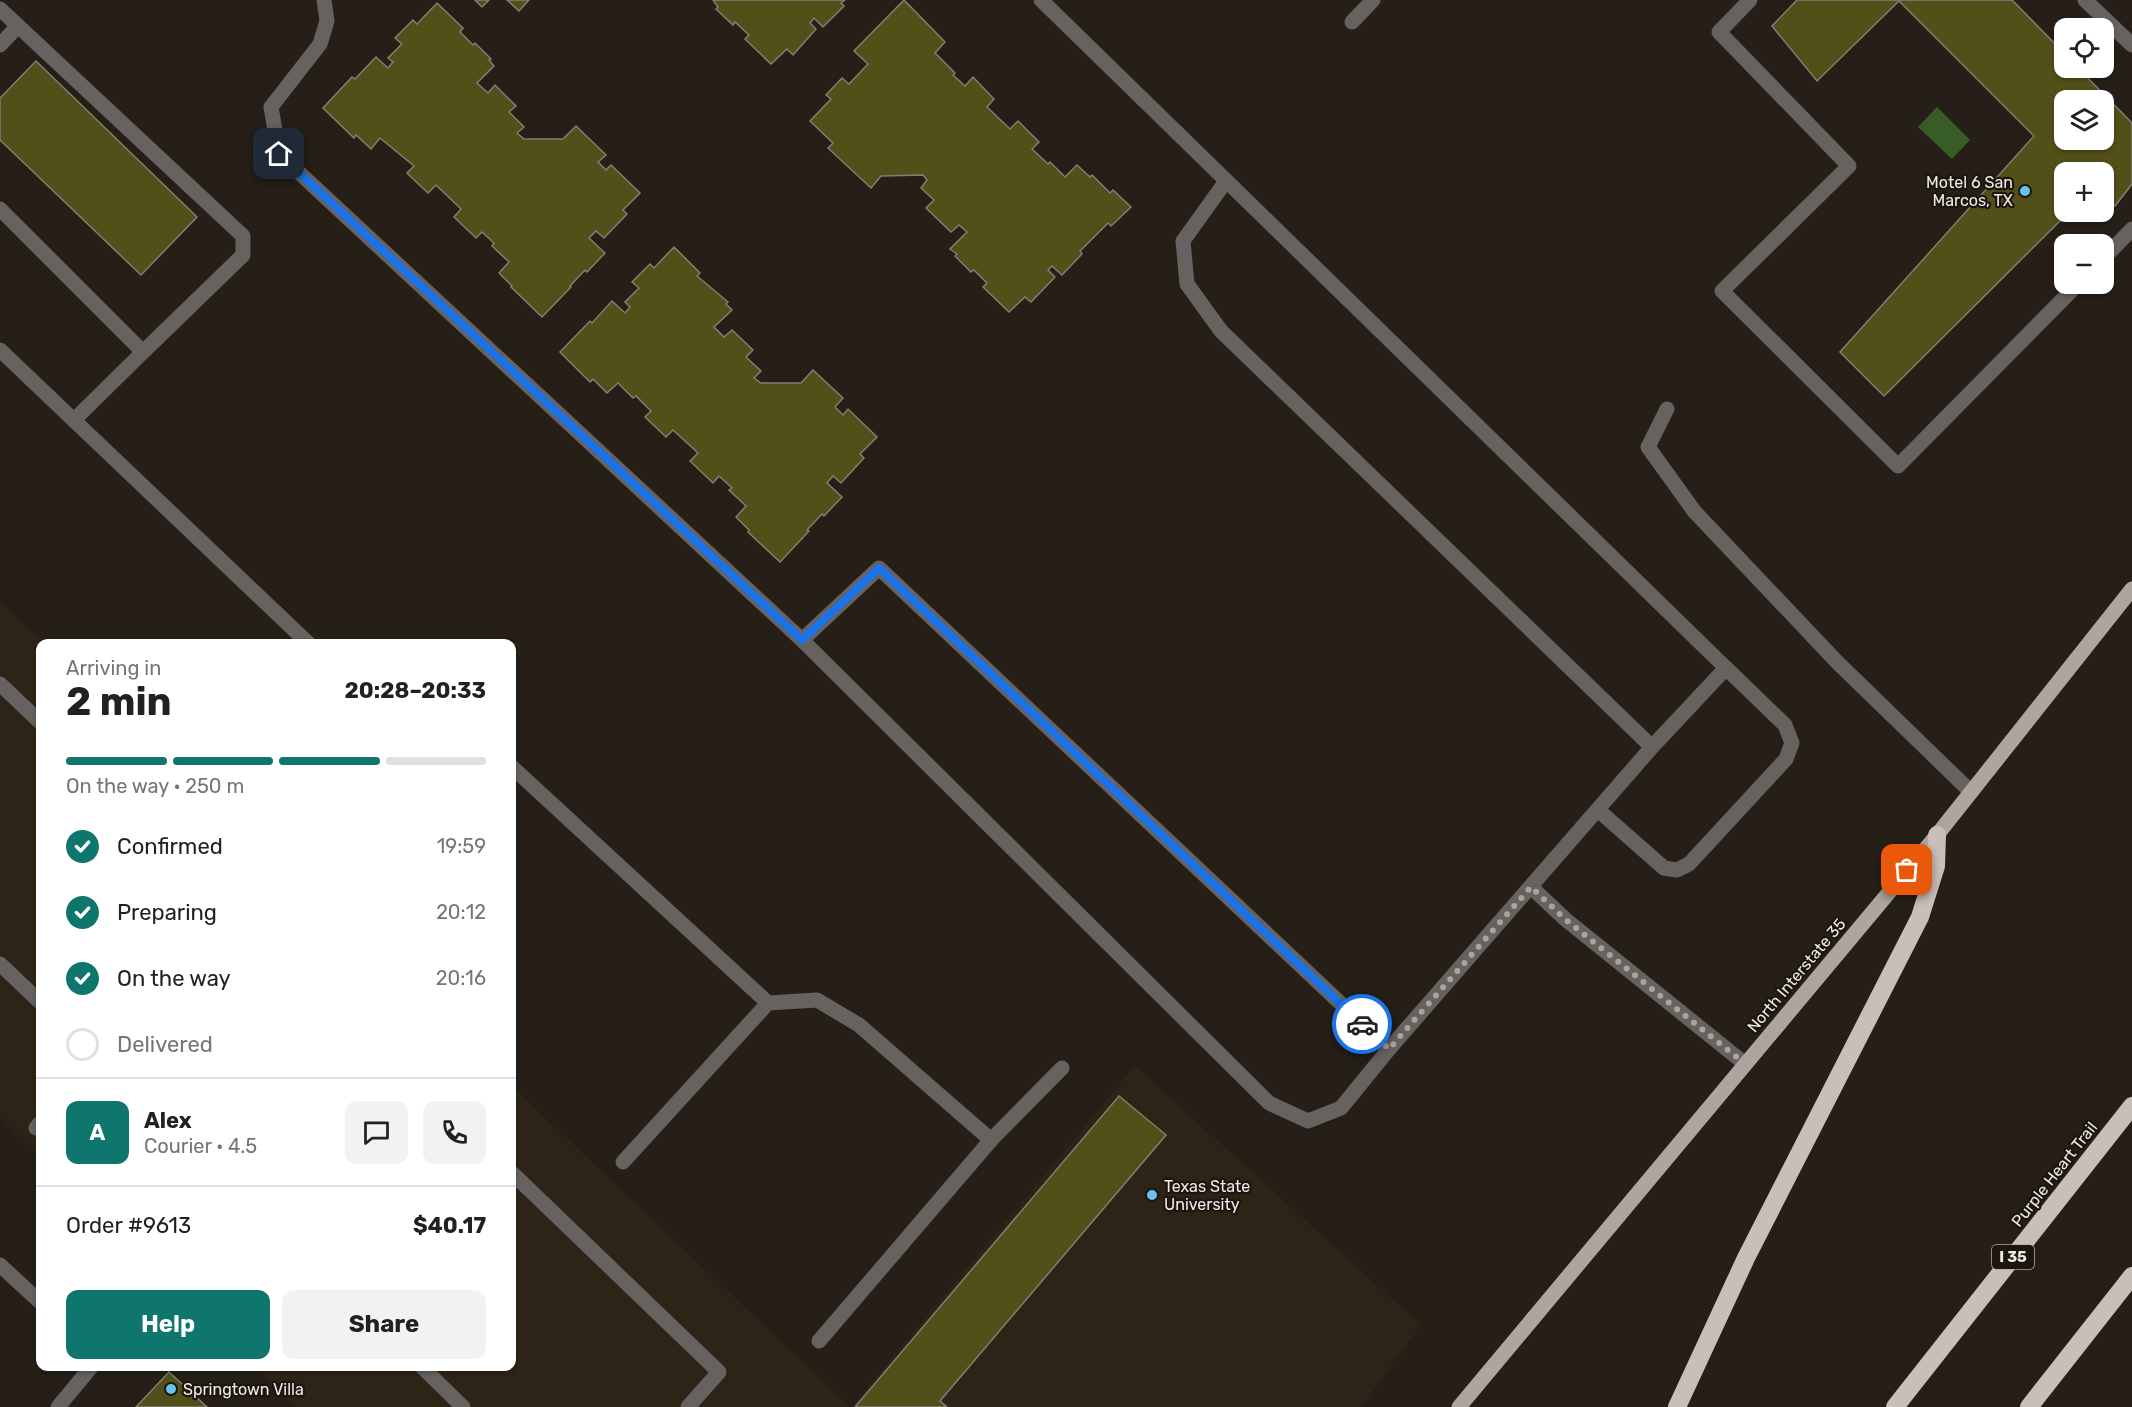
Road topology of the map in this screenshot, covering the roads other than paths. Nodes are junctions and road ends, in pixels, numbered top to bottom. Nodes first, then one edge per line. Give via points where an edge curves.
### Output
1 (324, 0) edge
2 (1041, 0) edge
3 (1373, 0) edge
4 (1750, 0) edge
5 (2085, 0) edge
6 (0, 9) edge
7 (1352, 22) dead end
8 (18, 26) junction
9 (0, 45) edge
10 (2132, 45) edge
11 (1226, 181) junction
12 (0, 209) edge
13 (2132, 229) edge
14 (2114, 248) edge
15 (2068, 294) edge
16 (0, 350) edge
17 (143, 352) junction
18 (1667, 409) dead end
19 (74, 420) junction
20 (2132, 589) edge
21 (304, 639) edge
22 (802, 640) junction
23 (1726, 668) junction
24 (0, 684) edge
25 (36, 718) edge
26 (1652, 747) junction
27 (516, 770) edge
28 (1971, 792) junction
29 (1598, 810) junction
30 (1936, 836) junction
31 (1531, 887) junction
32 (0, 964) edge
33 (36, 998) edge
34 (768, 1003) junction
35 (1389, 1049) junction
36 (1744, 1063) junction
37 (1062, 1068) dead end
38 (2132, 1106) edge
39 (990, 1140) junction
40 (623, 1162) dead end
41 (516, 1177) edge
42 (0, 1265) edge
43 (2132, 1276) edge
44 (36, 1298) edge
45 (819, 1341) dead end
46 (88, 1371) edge
47 (426, 1371) edge
48 (58, 1407) edge
49 (463, 1407) edge
50 (688, 1407) edge
51 (1459, 1407) edge
52 (1677, 1407) edge
53 (1895, 1407) edge
54 (2029, 1407) edge

1 - 22 lane via 327,21 320,44 271,106 279,154
2 - 11 lane
3 - 7 lane
4 - 15 lane via 1719,32 1850,166 1722,291 1898,466
5 - 10 lane
6 - 8 lane
8 - 9 lane
8 - 17 lane via 243,236 243,255
11 - 23 lane
11 - 26 lane via 1183,242 1187,284 1221,331
12 - 17 lane
13 - 14 lane
16 - 19 lane
17 - 19 lane
18 - 28 lane via 1648,447 1694,511 1836,662
19 - 21 lane
20 - 28 main road, North Interstate 35
22 - 35 lane via 879,568
22 - 35 lane via 1269,1103 1308,1121 1341,1108
23 - 26 lane
23 - 29 lane via 1785,725 1792,743 1786,759 1689,864 1677,870 1664,868
24 - 25 lane
26 - 29 lane
27 - 34 lane
28 - 30 main road, North Interstate 35
29 - 31 lane
30 - 36 main road, North Interstate 35
30 - 52 highway via 1936,866 1920,917 1746,1258
31 - 35 lane
31 - 36 lane via 1565,919
32 - 33 lane
34 - 39 lane via 817,1000 859,1025
34 - 40 lane
36 - 51 main road, North Interstate 35
37 - 39 lane
38 - 53 highway, Purple Heart Trail / I 35
39 - 45 lane
41 - 50 lane via 719,1372
42 - 44 lane
43 - 54 highway
46 - 48 lane
47 - 49 lane

